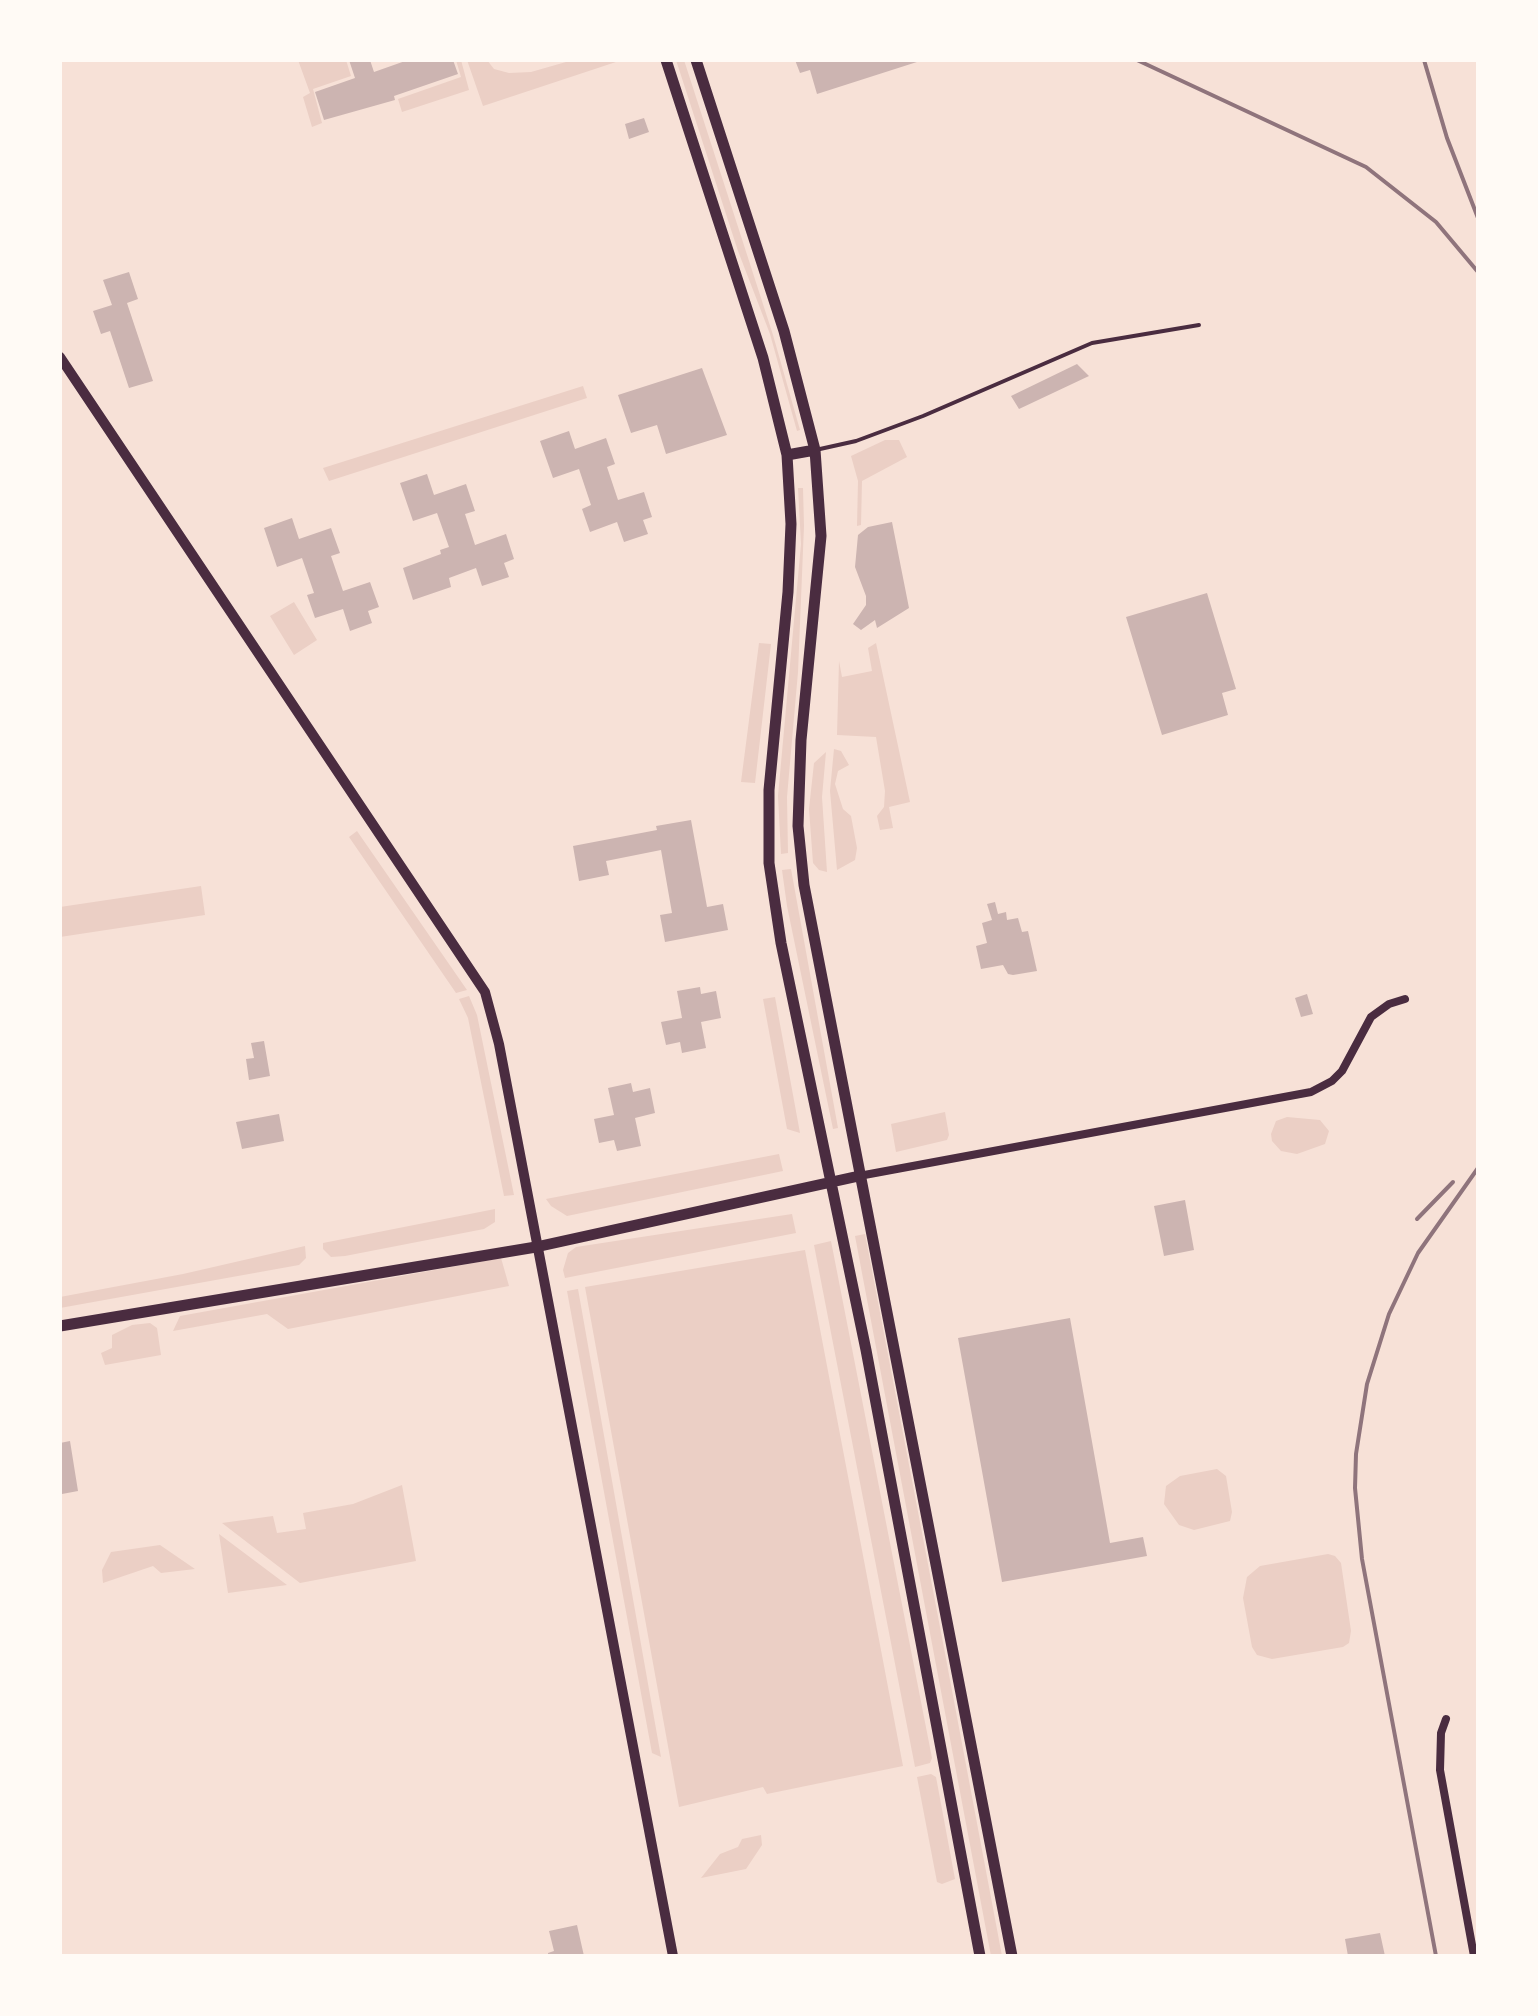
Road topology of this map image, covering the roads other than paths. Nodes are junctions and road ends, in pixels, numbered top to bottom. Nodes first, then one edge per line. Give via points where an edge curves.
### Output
1 (666, 60) edge
2 (696, 60) edge
3 (1199, 325) dead end
4 (60, 358) edge
5 (816, 450) junction
6 (786, 455) junction
7 (1404, 999) dead end
8 (859, 1176) junction
9 (830, 1181) junction
10 (536, 1247) junction
11 (60, 1326) edge
12 (1446, 1719) dead end
13 (672, 1956) edge
14 (980, 1956) edge
15 (1012, 1956) edge
16 (1474, 1956) edge

1 - 6 main road via 763,358
2 - 5 main road
3 - 5 lane via 1092,343 856,442
4 - 10 main road via 484,992
5 - 6 main road
5 - 8 main road via 822,536 798,826
6 - 9 main road via 790,541 769,863
7 - 8 street via 1371,1017 1342,1071 1310,1092
8 - 9 main road
8 - 15 main road
9 - 10 main road
9 - 14 main road
10 - 11 main road
10 - 13 main road
12 - 16 street via 1440,1770

